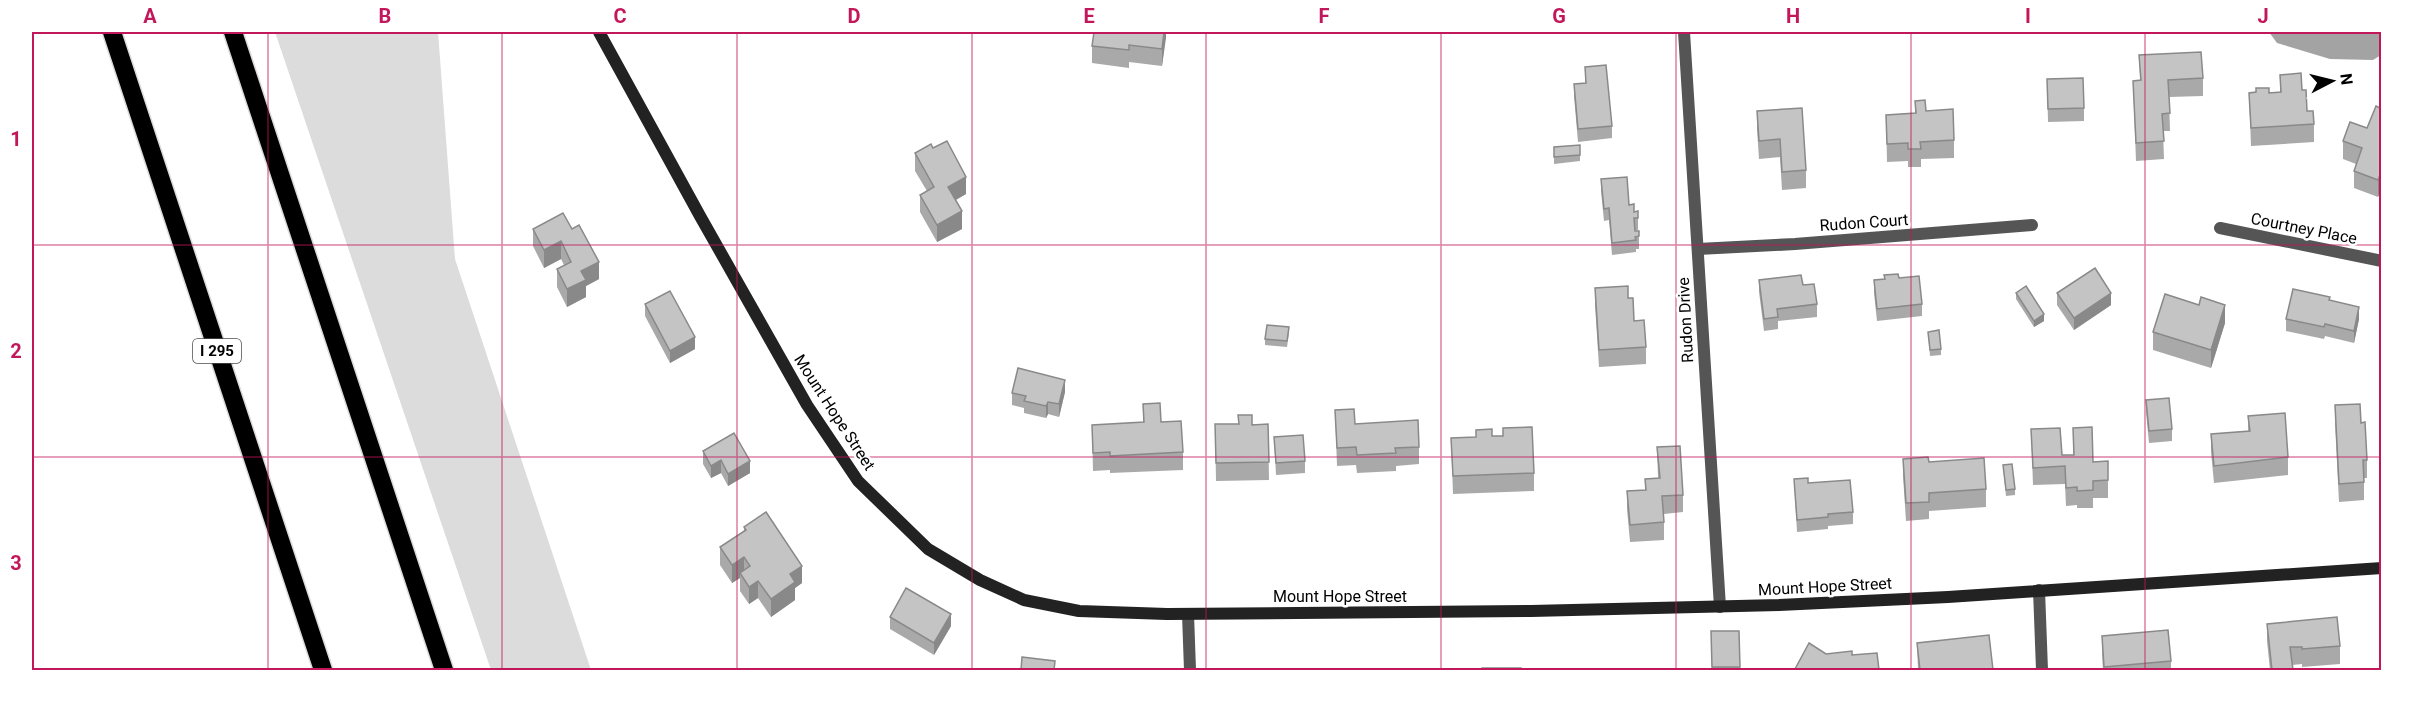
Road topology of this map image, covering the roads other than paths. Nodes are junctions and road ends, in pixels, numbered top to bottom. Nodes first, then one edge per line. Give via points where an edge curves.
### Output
1 (112, 32) edge
2 (233, 32) edge
3 (599, 32) edge
4 (1684, 32) edge
5 (2032, 225) dead end
6 (2220, 228) dead end
7 (1698, 249) junction
8 (2382, 261) edge
9 (2382, 568) edge
10 (2039, 590) junction
11 (1720, 607) junction
12 (1188, 614) junction
13 (323, 670) edge
14 (444, 670) edge
15 (1190, 670) edge
16 (2042, 670) edge

1 - 13 highway, I 295
2 - 14 highway
3 - 12 street, Mount Hope Street via 807,405 858,481 928,549 1024,600 1079,611
4 - 7 street, Rudon Drive
5 - 7 street, Rudon Court
6 - 8 street, Courtney Place
7 - 11 street, Rudon Drive
9 - 10 street, Mount Hope Street
10 - 11 street, Mount Hope Street
10 - 16 street
11 - 12 street, Mount Hope Street
12 - 15 street

